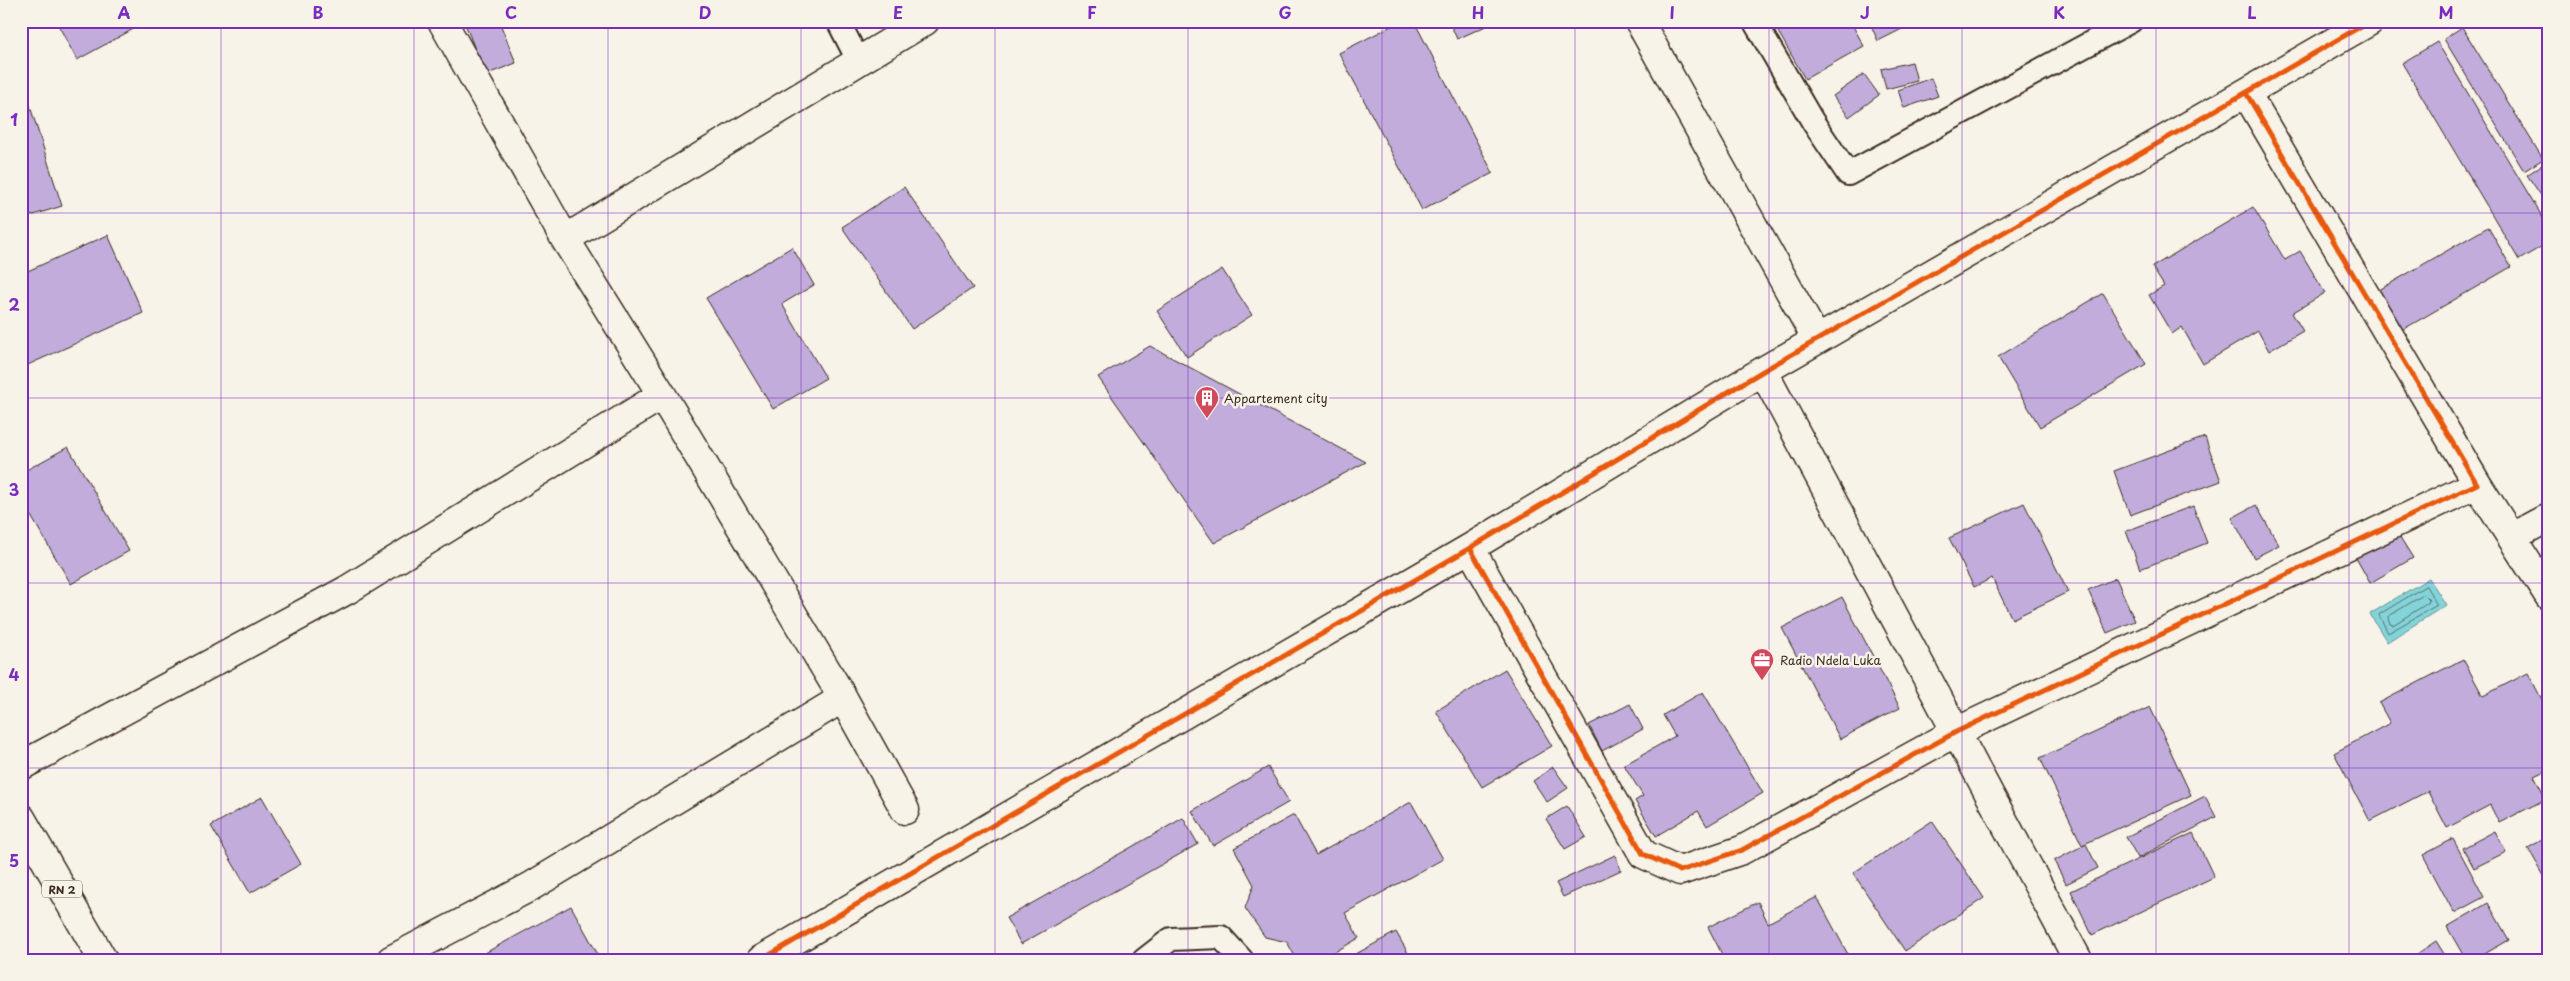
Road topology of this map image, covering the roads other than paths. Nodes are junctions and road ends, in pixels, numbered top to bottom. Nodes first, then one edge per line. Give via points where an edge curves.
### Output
1 (442, 21) edge
2 (838, 21) edge
3 (926, 21) edge
4 (1639, 21) edge
5 (1754, 21) edge
6 (2131, 21) edge
7 (2370, 21) edge
8 (858, 60) junction
9 (2246, 93) junction
10 (565, 239) junction
11 (1817, 340) junction
12 (1763, 371) junction
13 (662, 395) junction
14 (2477, 484) junction
15 (2549, 517) edge
16 (2512, 537) junction
17 (1470, 548) junction
18 (2549, 596) edge
19 (843, 698) junction
20 (1956, 732) junction
21 (21, 766) edge
22 (905, 810) dead end
23 (21, 818) edge
24 (103, 960) edge
25 (391, 960) edge
26 (761, 960) edge
27 (1144, 960) edge
28 (1242, 960) edge
29 (2078, 960) edge

1 - 10 street
2 - 8 lane
3 - 8 street
4 - 11 street
5 - 6 lane via 1813,122 1848,174
7 - 9 street
8 - 10 street
9 - 11 street
9 - 14 street
10 - 13 street
11 - 12 street
12 - 17 street
12 - 20 street
13 - 19 street
13 - 21 street via 346,590
14 - 16 street
14 - 20 street
15 - 16 street
16 - 18 street
17 - 20 street via 1643,854 1680,871 1742,850
17 - 26 street
19 - 22 street
19 - 25 street via 530,887
20 - 29 street
23 - 24 street, RN 2
27 - 28 lane via 1171,939 1220,937

